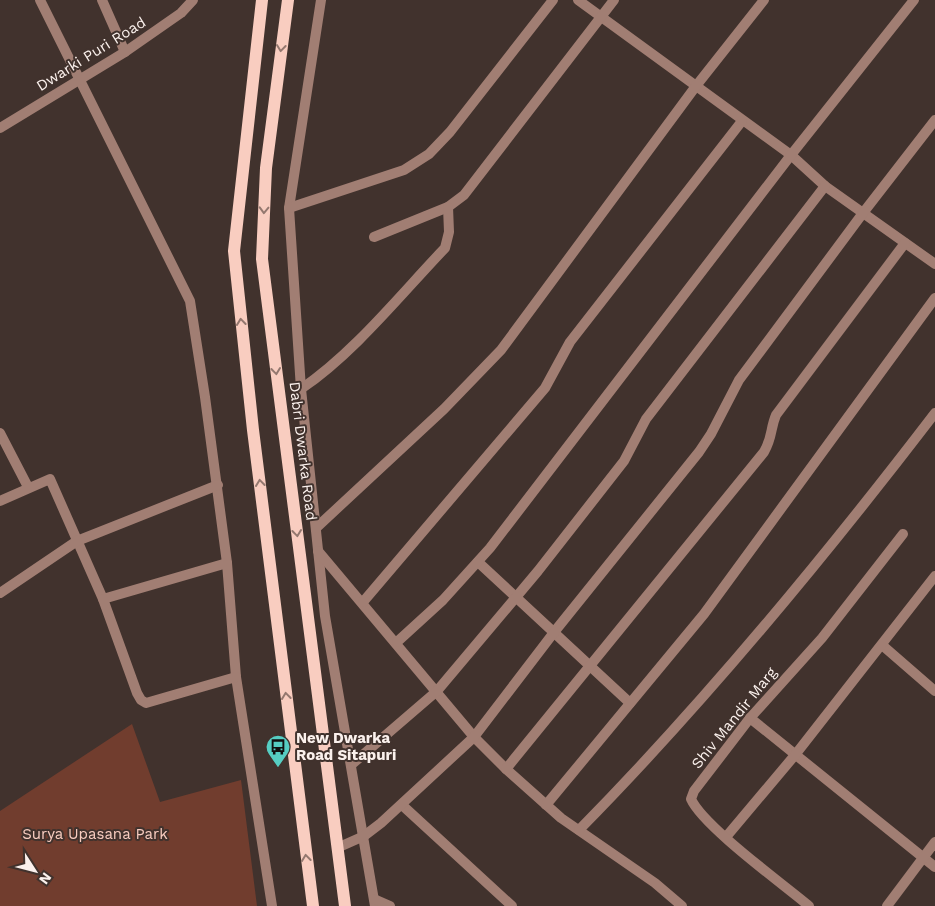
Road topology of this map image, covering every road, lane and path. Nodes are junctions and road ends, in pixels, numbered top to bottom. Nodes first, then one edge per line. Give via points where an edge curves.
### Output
1 (40, 0) edge
2 (102, 0) edge
3 (193, 0) edge
4 (262, 0) edge
5 (288, 0) edge
6 (321, 0) edge
7 (554, 0) edge
8 (578, 0) edge
9 (614, 0) edge
10 (764, 0) edge
11 (914, 0) edge
12 (601, 17) junction
13 (125, 52) junction
14 (81, 80) junction
15 (696, 86) junction
16 (935, 120) edge
17 (742, 121) junction
18 (0, 128) edge
19 (791, 155) junction
20 (825, 186) junction
21 (448, 207) junction
22 (288, 208) junction
23 (863, 212) junction
24 (374, 237) dead end
25 (905, 243) junction
26 (935, 264) edge
27 (935, 298) edge
28 (301, 389) junction
29 (935, 413) edge
30 (0, 433) edge
31 (218, 486) junction
32 (28, 488) junction
33 (0, 501) edge
34 (316, 528) junction
35 (903, 534) dead end
36 (77, 541) junction
37 (318, 550) junction
38 (478, 562) junction
39 (227, 563) junction
40 (935, 576) edge
41 (0, 593) edge
42 (516, 596) junction
43 (104, 599) junction
44 (364, 602) junction
45 (555, 632) junction
46 (397, 642) junction
47 (882, 644) junction
48 (590, 666) junction
49 (236, 677) junction
50 (437, 691) junction
51 (935, 691) edge
52 (630, 703) junction
53 (750, 718) junction
54 (474, 736) junction
55 (795, 754) junction
56 (352, 765) junction
57 (506, 769) junction
58 (402, 805) junction
59 (546, 805) junction
60 (579, 830) junction
61 (364, 836) junction
62 (726, 836) junction
63 (935, 842) edge
64 (337, 848) junction
65 (922, 858) junction
66 (935, 867) edge
67 (375, 902) edge
68 (272, 906) edge
69 (312, 906) edge
70 (345, 906) edge
71 (390, 906) edge
72 (512, 906) edge
73 (682, 906) edge
74 (809, 906) edge
75 (887, 906) edge

1 - 14 street
2 - 13 street
3 - 13 street, Dwarki Puri Road via 181,14
69 -> 4 main road via 234,251
5 -> 64 main road, Dabri Dwarka Road via 266,168 262,259
6 - 22 street
7 - 22 street via 429,154 404,170
8 - 12 street
9 - 12 street
10 - 15 street
11 - 19 street
12 - 15 street
12 - 21 street via 464,195
13 - 14 street, Dwarki Puri Road
14 - 18 street, Dwarki Puri Road
14 - 31 street via 190,301
15 - 17 street
15 - 34 street via 500,350 444,409
16 - 23 street
17 - 19 street
17 - 44 street via 570,342 545,388
19 - 20 street
19 - 38 street
20 - 23 street
20 - 42 street via 646,419 624,461
21 - 24 street
21 - 28 street via 449,232 444,248 342,356
22 - 28 street
23 - 25 street
23 - 45 street via 739,380 699,452
25 - 26 street
25 - 48 street via 776,415 771,439 764,452
27 - 52 street via 704,614
28 - 34 street
29 - 60 street via 858,514 718,679 645,763
30 - 32 street
31 - 36 street
31 - 39 street
32 - 33 street
32 - 36 street via 50,479
34 - 37 street
35 - 53 street, Shiv Mandir Marg via 822,638
36 - 41 street
36 - 43 street
37 - 44 street
37 - 56 street via 325,616
38 - 42 street
38 - 46 street
39 - 43 street
39 - 49 street
40 - 47 street
42 - 45 street
42 - 50 street
43 - 49 street via 137,694 146,703
44 - 46 street
45 - 48 street
45 - 54 street
46 - 50 street
47 - 51 street
47 - 55 street
48 - 52 street
48 - 57 street
49 - 68 street
50 - 54 street
50 - 56 street
52 - 59 street
53 - 55 street
53 - 62 street, Shiv Mandir Marg via 691,799
54 - 57 street
54 - 58 street
55 - 62 street
55 - 65 street
56 - 61 street
57 - 59 street
58 - 61 street
58 - 72 street
59 - 60 street
60 - 73 street
61 - 64 street
61 - 67 street
62 - 74 street, Shiv Mandir Marg
63 - 65 street
64 - 70 main road, Dabri Dwarka Road
65 - 66 street
65 - 75 street
67 - 71 street

